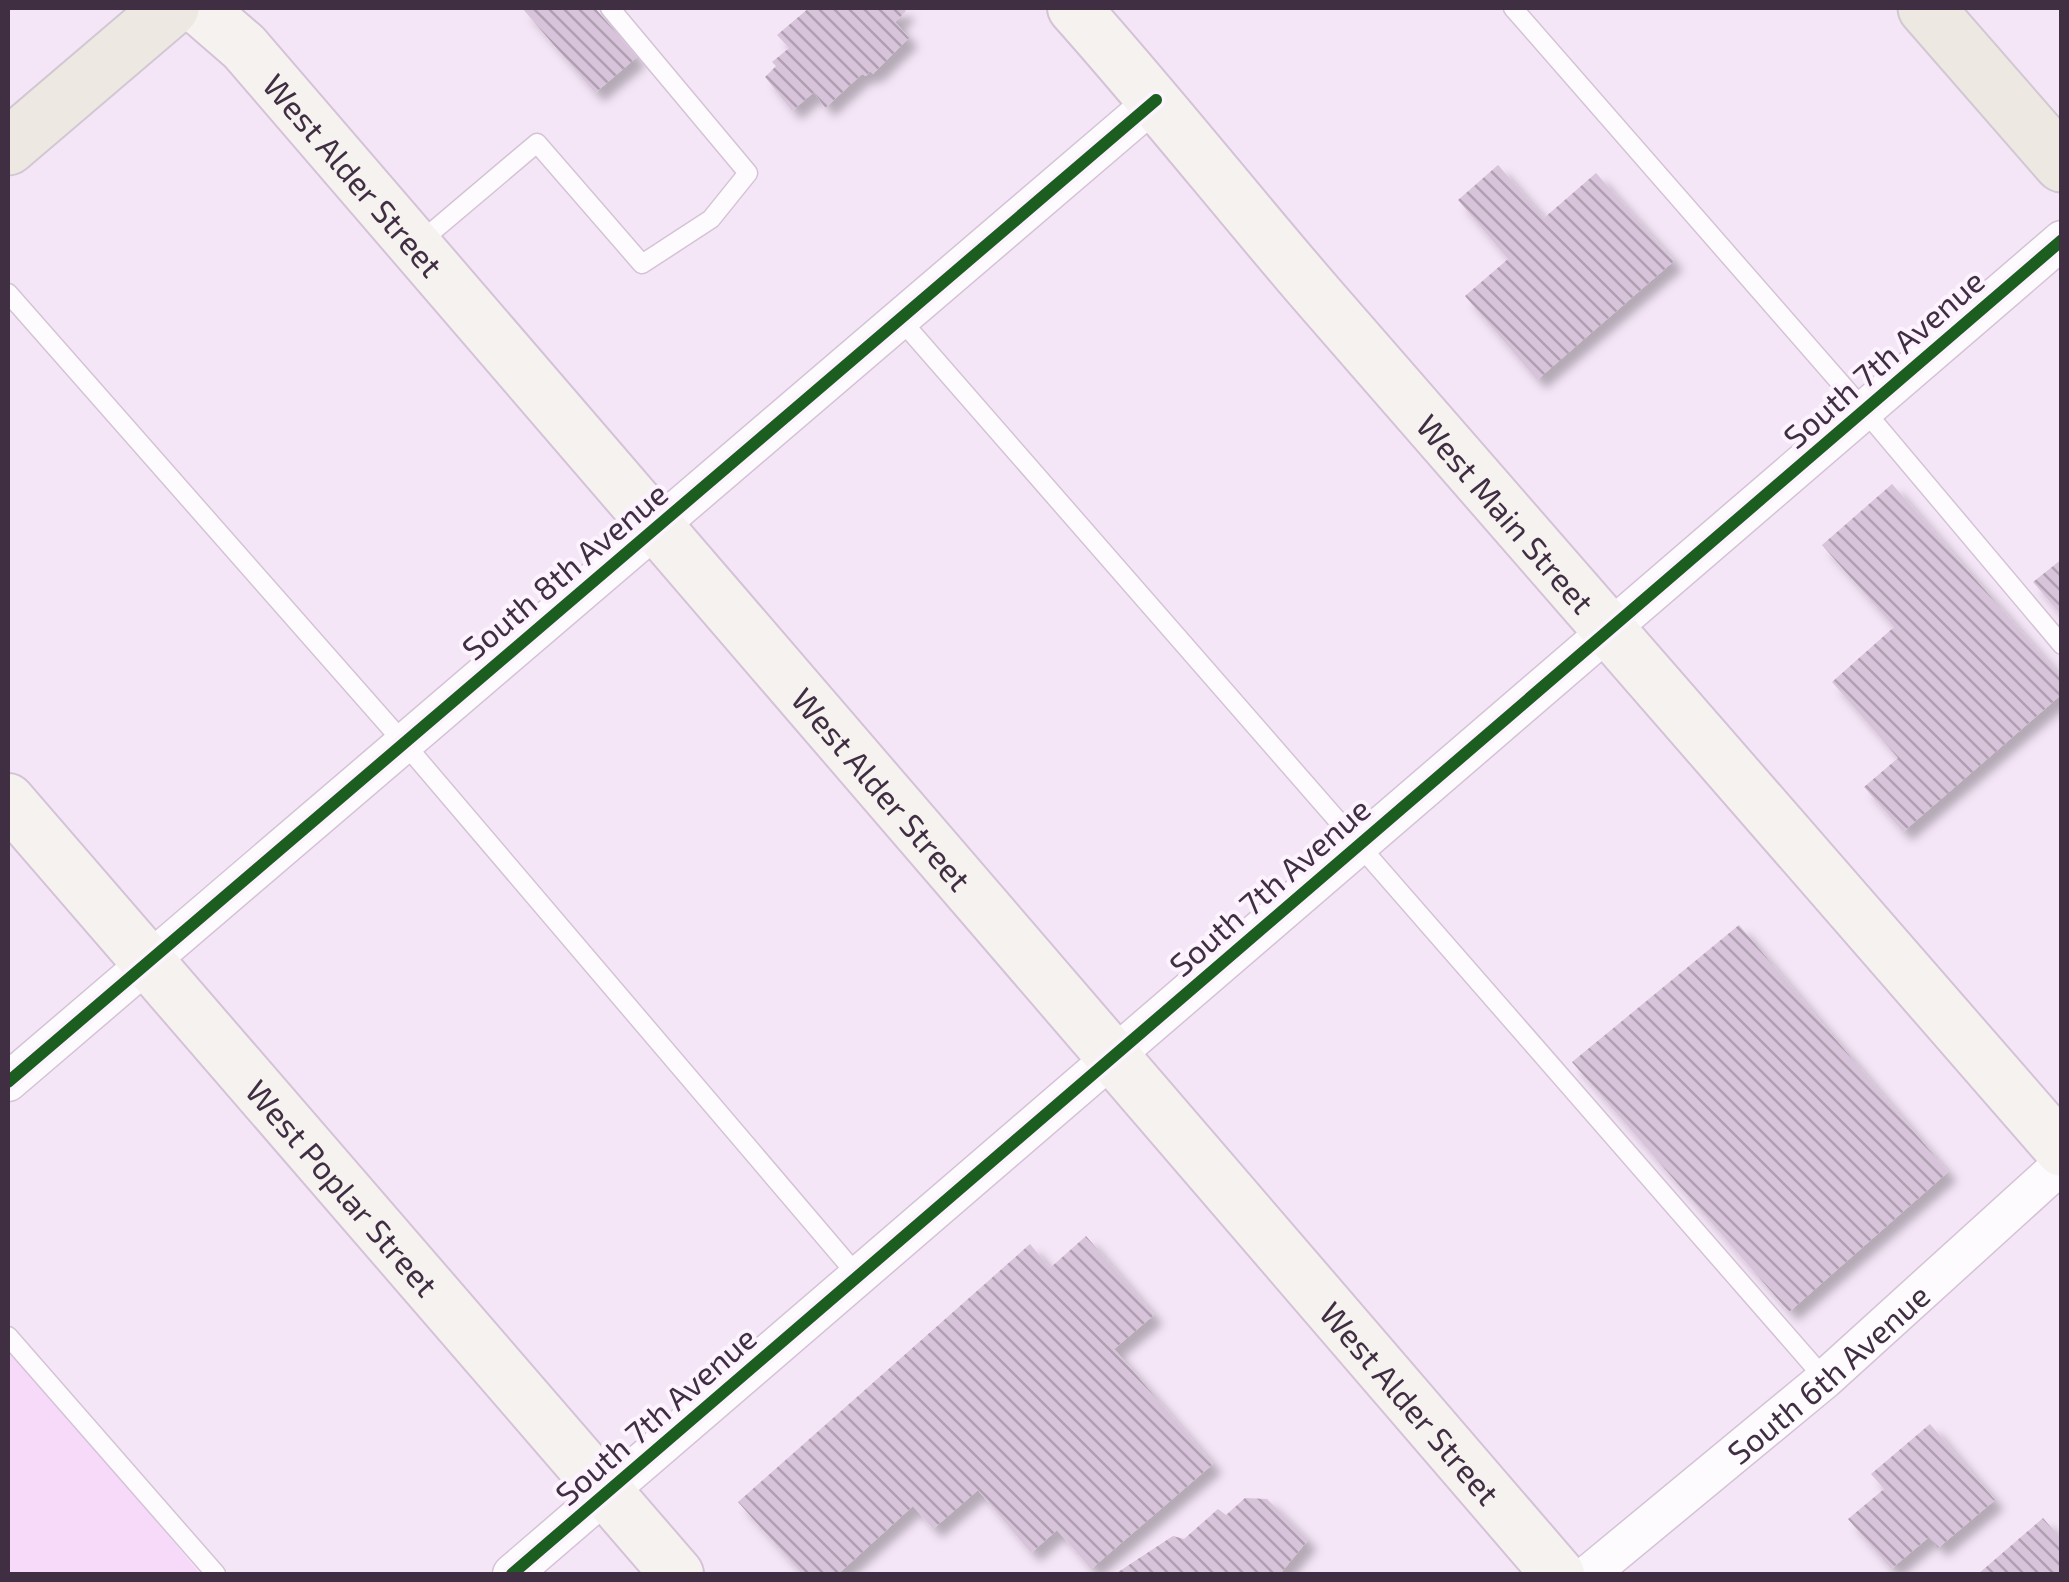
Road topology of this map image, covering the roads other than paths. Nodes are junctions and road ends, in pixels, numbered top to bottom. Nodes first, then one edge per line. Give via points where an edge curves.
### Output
1 (172, 8) edge
2 (200, 8) edge
3 (610, 8) edge
4 (1074, 8) edge
5 (1513, 8) edge
6 (1926, 8) edge
7 (1156, 100) junction
8 (8, 148) edge
9 (2062, 164) edge
10 (2062, 240) edge
11 (416, 245) junction
12 (8, 293) edge
13 (900, 319) junction
14 (1864, 410) junction
15 (657, 527) junction
16 (1607, 632) junction
17 (2062, 645) edge
18 (404, 743) junction
19 (8, 800) edge
20 (1359, 844) junction
21 (148, 962) junction
22 (1113, 1057) junction
23 (8, 1082) edge
24 (2062, 1150) edge
25 (2062, 1164) edge
26 (858, 1276) junction
27 (8, 1336) edge
28 (1825, 1379) junction
29 (607, 1493) junction
30 (216, 1574) edge
31 (512, 1574) edge
32 (677, 1574) edge
33 (1558, 1574) edge
34 (1589, 1574) edge

1 - 8 main road
2 - 11 main road, West Alder Street via 244,46
3 - 11 lane via 748,173 711,219 642,264 537,143
4 - 7 main road, West Main Street
5 - 14 lane
6 - 9 main road
7 - 13 street, South 8th Avenue
7 - 16 main road, West Main Street
10 - 14 street, South 7th Avenue
11 - 15 main road, West Alder Street
12 - 18 lane
13 - 15 street, South 8th Avenue
13 - 20 lane
14 - 16 street, South 7th Avenue
14 - 17 lane
15 - 18 street, South 8th Avenue
15 - 22 main road, West Alder Street
16 - 20 street, South 7th Avenue
16 - 24 main road, West Main Street
18 - 21 street, South 8th Avenue
18 - 26 lane
19 - 21 main road, West Poplar Street
20 - 22 street, South 7th Avenue
20 - 28 lane
21 - 23 street, South 8th Avenue
21 - 29 main road, West Poplar Street
22 - 26 street, South 7th Avenue
22 - 33 main road, West Alder Street
25 - 28 street, South 6th Avenue
26 - 29 street, South 7th Avenue
27 - 30 lane
28 - 34 street, South 6th Avenue
29 - 31 street, South 7th Avenue
29 - 32 main road, West Poplar Street

